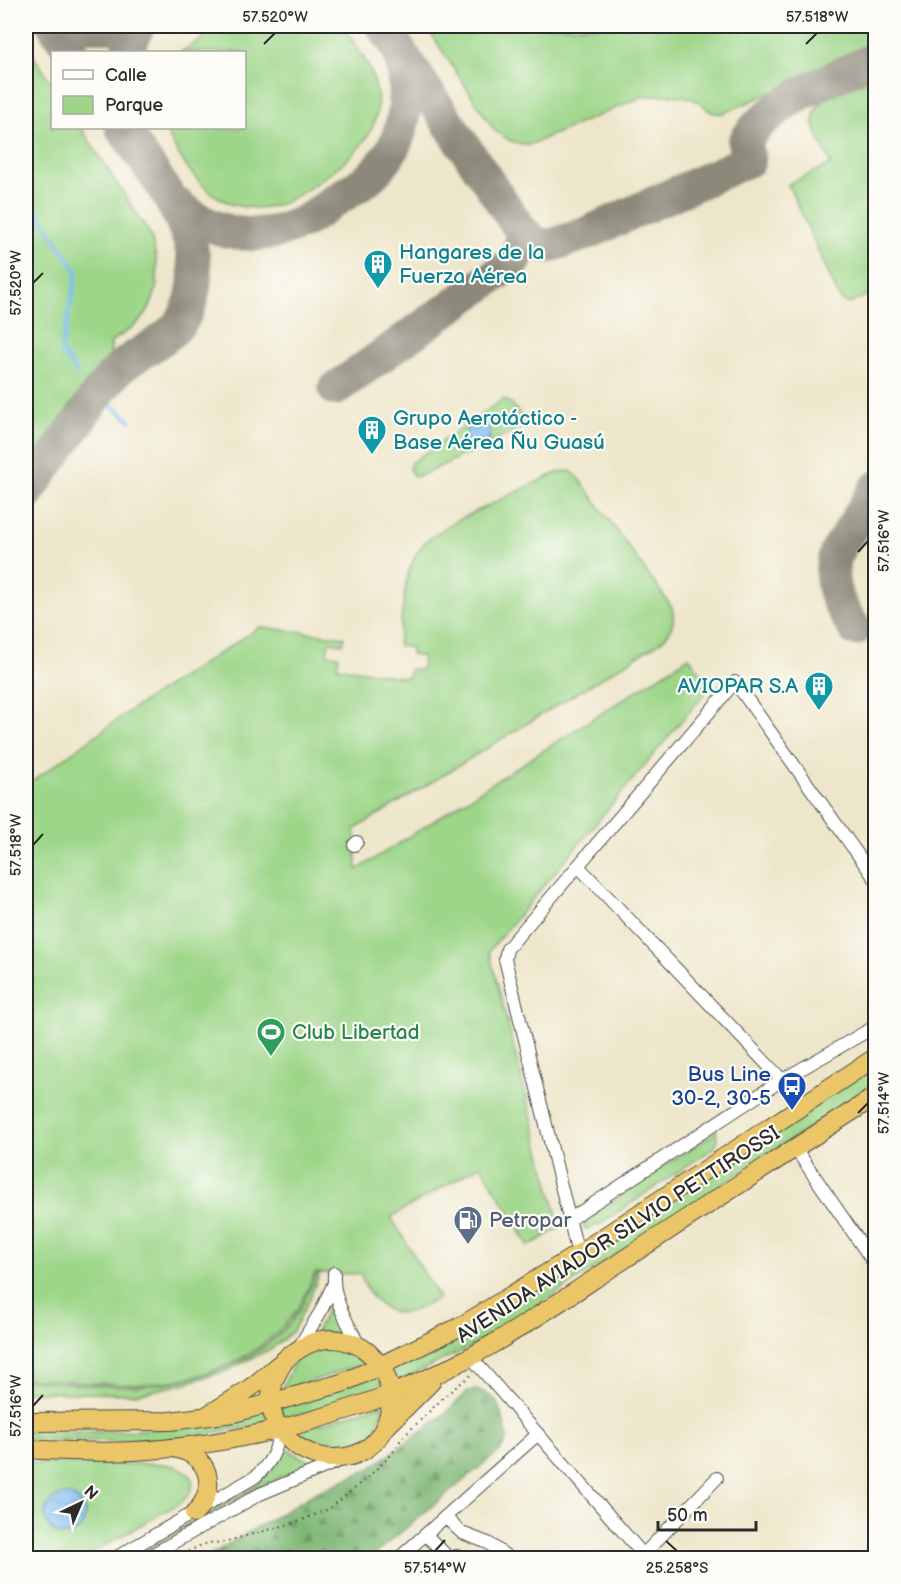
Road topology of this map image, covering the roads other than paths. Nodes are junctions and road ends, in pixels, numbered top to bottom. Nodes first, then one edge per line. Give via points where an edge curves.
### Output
1 (579, 867) junction
2 (876, 880) edge
3 (876, 1026) edge
4 (876, 1058) edge
5 (782, 1080) junction
6 (876, 1096) edge
7 (806, 1105) junction
8 (795, 1148) junction
9 (570, 1220) junction
10 (578, 1254) junction
11 (876, 1266) edge
12 (426, 1345) junction
13 (361, 1347) junction
14 (294, 1352) junction
15 (475, 1362) junction
16 (380, 1366) junction
17 (444, 1370) junction
18 (391, 1395) junction
19 (272, 1402) junction
20 (203, 1418) junction
21 (26, 1422) edge
22 (279, 1428) junction
23 (380, 1434) junction
24 (538, 1434) junction
25 (171, 1448) junction
26 (26, 1449) edge
27 (354, 1454) junction
28 (717, 1478) dead end
29 (194, 1514) junction
30 (445, 1517) junction
31 (426, 1535) junction
32 (644, 1557) edge
33 (114, 1558) edge
34 (146, 1558) edge
35 (399, 1558) edge
36 (450, 1558) edge
37 (462, 1558) edge
38 (509, 1558) edge

1 - 2 street via 735,682
1 - 5 street
1 - 9 street via 507,949 505,959
3 - 5 street
4 - 7 highway, AVENIDA AVIADOR SILVIO PETTIROSSI
5 - 7 street
5 - 9 street
6 - 8 highway, AVENIDA AVIADOR SILVIO PETTIROSSI
7 - 10 highway, AVENIDA AVIADOR SILVIO PETTIROSSI
8 - 11 street
8 - 15 highway, AVENIDA AVIADOR SILVIO PETTIROSSI via 520,1328
9 - 10 street
10 - 12 highway, AVENIDA AVIADOR SILVIO PETTIROSSI
12 - 13 highway
12 - 16 highway, AVENIDA AVIADOR SILVIO PETTIROSSI
13 - 14 highway via 331,1339
13 - 14 street via 345,1318 334,1279 321,1311
13 - 16 highway
14 - 19 highway via 275,1377
14 - 20 highway via 249,1389
15 - 17 highway, AVENIDA AVIADOR SILVIO PETTIROSSI
15 - 24 street
16 - 18 highway
16 - 19 highway, AVENIDA AVIADOR SILVIO PETTIROSSI via 342,1383
17 - 18 highway, AVENIDA AVIADOR SILVIO PETTIROSSI
17 - 23 highway
18 - 22 highway, AVENIDA AVIADOR SILVIO PETTIROSSI
18 - 23 highway
19 - 20 highway, AVENIDA AVIADOR SILVIO PETTIROSSI
19 - 22 highway
20 - 21 highway, AVENIDA AVIADOR SILVIO PETTIROSSI
22 - 25 highway, AVENIDA AVIADOR SILVIO PETTIROSSI
22 - 27 highway via 307,1453 332,1458
22 - 29 street via 268,1466
23 - 27 highway
24 - 30 street
24 - 32 street
25 - 26 highway, AVENIDA AVIADOR SILVIO PETTIROSSI
25 - 29 highway via 196,1457 207,1472 208,1491
27 - 34 street via 260,1494
28 - 32 street
29 - 33 street
30 - 31 street
30 - 38 street via 462,1533 488,1543
31 - 35 street
31 - 36 street
36 - 37 street

